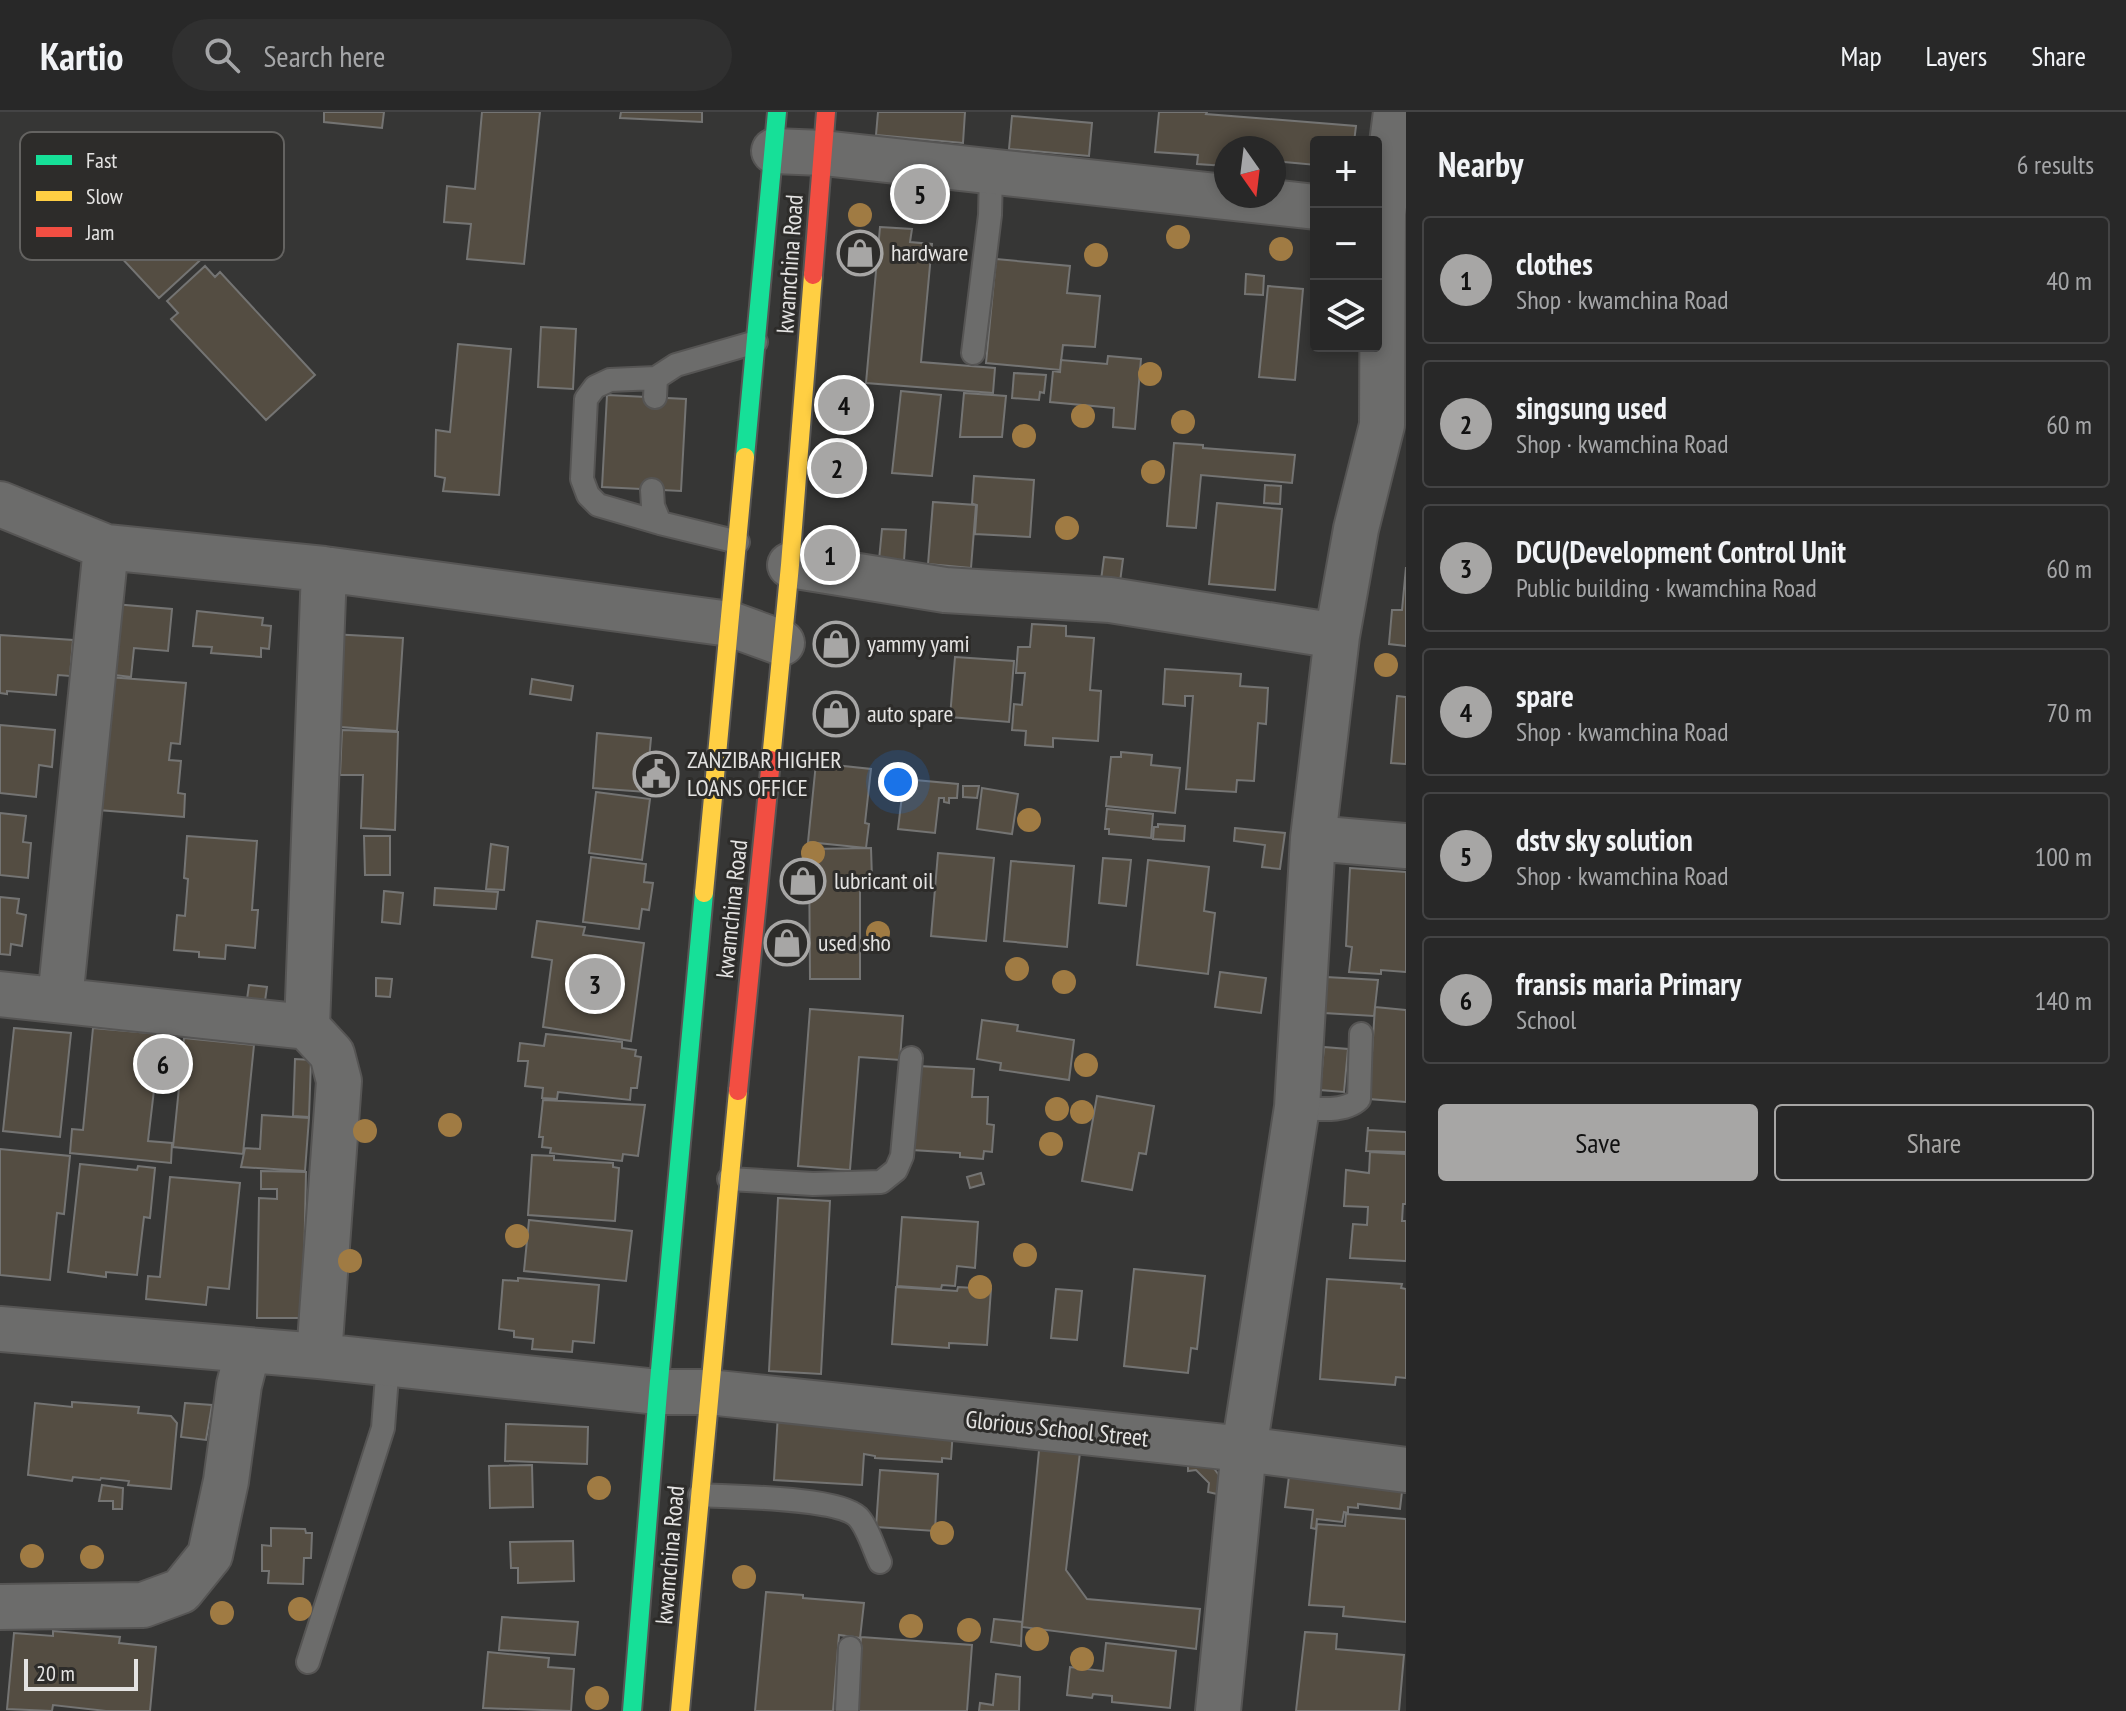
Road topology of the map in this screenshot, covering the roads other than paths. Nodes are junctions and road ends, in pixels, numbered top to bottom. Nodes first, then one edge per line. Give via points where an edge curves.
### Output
1 (1396, 112) edge
2 (775, 131) edge
3 (824, 132) edge
4 (991, 173) junction
5 (1310, 206) edge
6 (1388, 215) edge
7 (756, 342) junction
8 (973, 353) dead end
9 (652, 490) dead end
10 (0, 504) edge
11 (660, 523) junction
12 (738, 542) junction
13 (106, 547) junction
14 (790, 565) junction
15 (324, 569) junction
16 (730, 624) junction
17 (1337, 636) junction
18 (782, 643) junction
19 (1313, 838) junction
20 (1406, 846) edge
21 (0, 994) edge
22 (60, 1000) junction
23 (307, 1027) junction
24 (1361, 1034) dead end
25 (911, 1058) dead end
26 (1297, 1107) junction
27 (729, 1179) junction
28 (0, 1329) edge
29 (248, 1350) junction
30 (319, 1356) junction
31 (388, 1363) junction
32 (658, 1392) junction
33 (708, 1392) junction
34 (1244, 1449) junction
35 (1406, 1470) edge
36 (700, 1495) junction
37 (880, 1562) dead end
38 (0, 1607) edge
39 (850, 1648) dead end
40 (308, 1662) dead end
41 (632, 1711) edge
42 (680, 1711) edge
43 (847, 1711) edge
44 (1218, 1711) edge

1 - 6 street
2 - 3 street
2 - 7 main road, kwamchina Road
3 - 4 street
3 - 14 main road, kwamchina Road
4 - 5 street
4 - 8 lane
6 - 17 street via 1382,425
7 - 11 lane via 676,365 656,387 610,380 586,399 582,479 588,495 598,505
7 - 12 main road, kwamchina Road
9 - 11 lane
10 - 13 street
11 - 12 lane
12 - 16 main road, kwamchina Road
13 - 15 street
13 - 22 street
14 - 17 street via 945,590 1110,600
14 - 18 main road, kwamchina Road
15 - 16 street
15 - 23 street
16 - 18 street
16 - 32 main road, kwamchina Road
17 - 19 street
18 - 27 main road, kwamchina Road
19 - 20 street
19 - 26 street
21 - 22 street
22 - 23 street
23 - 30 street via 332,1054 339,1081
24 - 26 lane via 1359,1099 1352,1105
25 - 27 lane via 902,1156 896,1170 881,1182
26 - 34 street
27 - 33 main road, kwamchina Road
28 - 29 street, Glorious School Street
29 - 30 street, Glorious School Street
29 - 38 street via 210,1555 181,1591 143,1605
30 - 31 street, Glorious School Street
31 - 32 street, Glorious School Street
31 - 40 lane via 383,1428
32 - 33 street, Glorious School Street
32 - 41 main road, kwamchina Road
33 - 34 street, Glorious School Street
33 - 36 main road, kwamchina Road
34 - 35 street, Glorious School Street
34 - 44 street
36 - 37 lane via 841,1507 858,1518
36 - 42 main road, kwamchina Road
39 - 43 lane

